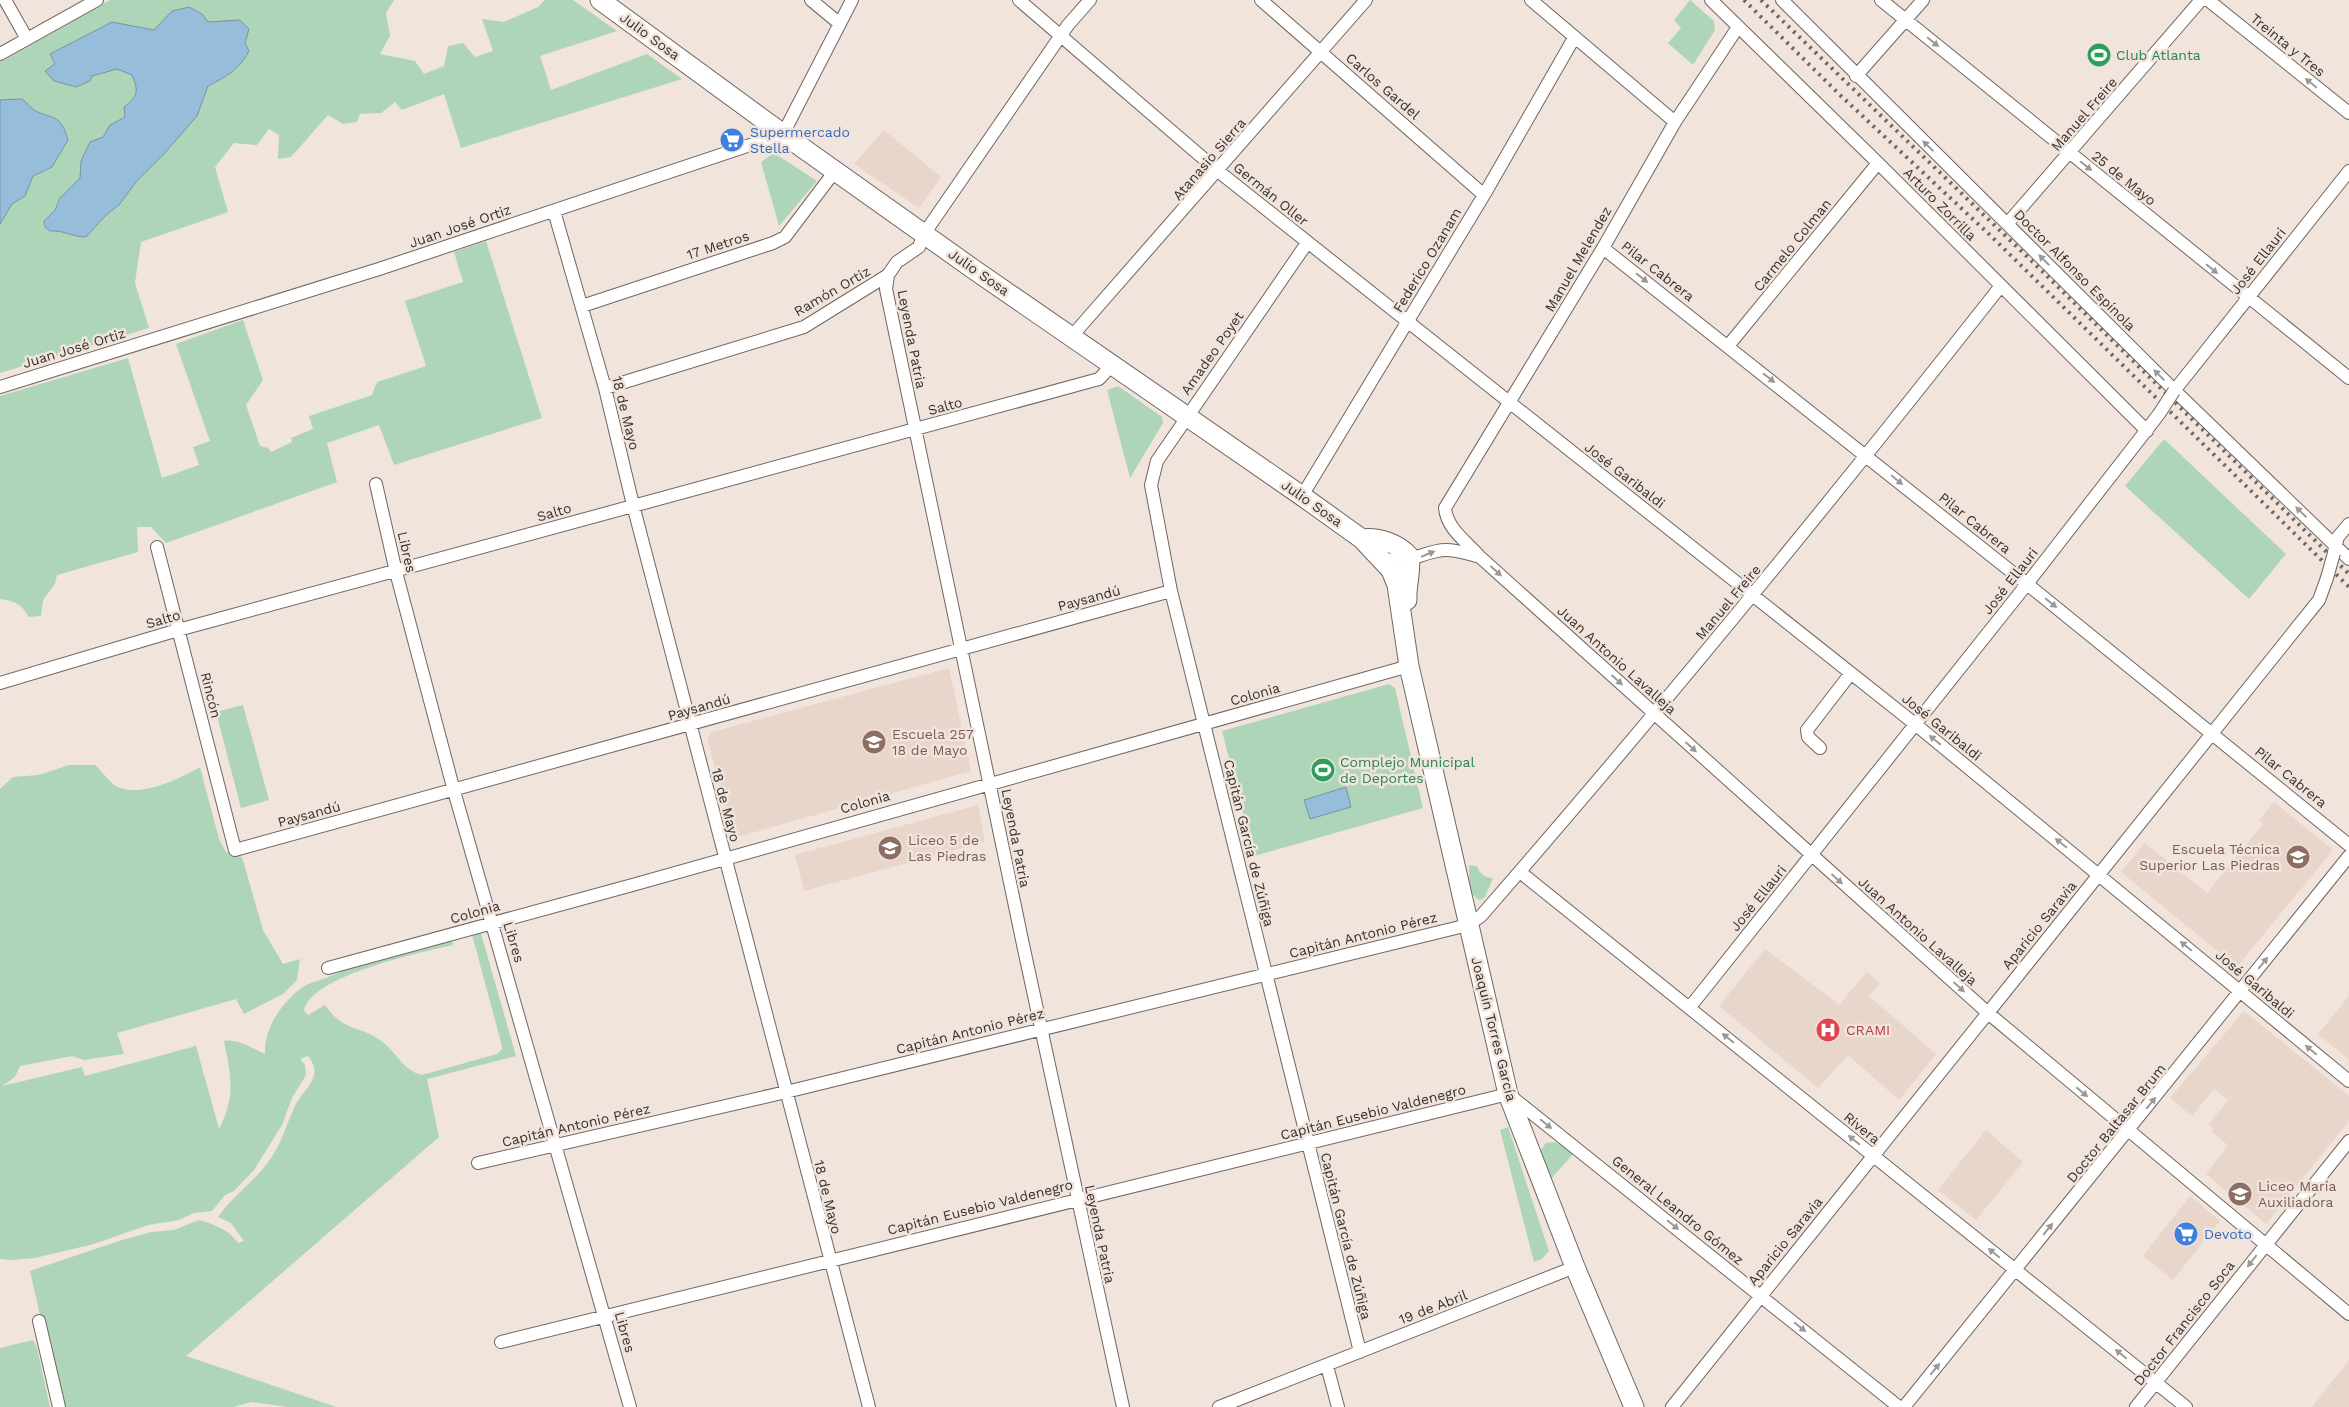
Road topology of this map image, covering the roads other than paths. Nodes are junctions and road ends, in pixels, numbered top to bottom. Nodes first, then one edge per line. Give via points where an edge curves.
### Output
1 (5, 0) edge
2 (97, 0) edge
3 (600, 0) edge
4 (811, 0) edge
5 (852, 0) edge
6 (1019, 0) edge
7 (1090, 0) edge
8 (1261, 0) edge
9 (1366, 0) edge
10 (1531, 0) edge
11 (1710, 0) edge
12 (1782, 0) edge
13 (1881, 0) edge
14 (1923, 0) edge
15 (2201, 0) edge
16 (2208, 0) edge
17 (1906, 20) junction
18 (840, 24) junction
19 (1738, 27) junction
20 (1061, 36) junction
21 (1574, 38) junction
22 (27, 39) junction
23 (1322, 52) junction
24 (0, 54) edge
25 (1856, 76) junction
26 (2349, 113) edge
27 (1675, 122) junction
28 (783, 134) junction
29 (2070, 153) junction
30 (1878, 163) junction
31 (835, 171) junction
32 (1218, 171) junction
33 (2349, 171) edge
34 (1484, 195) junction
35 (554, 211) junction
36 (2008, 224) junction
37 (924, 234) junction
38 (1307, 243) junction
39 (1604, 248) junction
40 (888, 275) junction
41 (2000, 287) junction
42 (2248, 298) junction
43 (582, 306) junction
44 (1408, 322) junction
45 (1072, 336) junction
46 (1728, 346) junction
47 (1112, 365) junction
48 (2349, 378) edge
49 (0, 387) edge
50 (605, 388) junction
51 (2175, 391) junction
52 (1510, 403) junction
53 (1187, 416) junction
54 (915, 430) junction
55 (2147, 431) junction
56 (1867, 456) junction
57 (376, 484) dead end
58 (1151, 485) joint
59 (1302, 496) junction
60 (633, 505) junction
61 (1445, 508) joint
62 (2349, 524) edge
63 (1362, 539) junction
64 (157, 547) dead end
65 (2335, 550) junction
66 (1480, 557) junction
67 (1381, 558) junction
68 (2349, 559) edge
69 (1410, 561) junction
70 (396, 572) junction
71 (2027, 584) junction
72 (1171, 590) junction
73 (1753, 595) junction
74 (178, 630) junction
75 (962, 648) junction
76 (1409, 666) junction
77 (1851, 673) junction
78 (0, 683) edge
79 (1655, 714) junction
80 (1204, 724) junction
81 (1915, 724) junction
82 (690, 725) junction
83 (2213, 733) junction
84 (1820, 748) dead end
85 (990, 783) junction
86 (454, 791) junction
87 (2349, 845) edge
88 (235, 850) joint
89 (1811, 856) junction
90 (2349, 856) edge
91 (724, 857) junction
92 (1520, 872) junction
93 (2099, 874) junction
94 (492, 922) junction
95 (1468, 925) junction
96 (328, 968) dead end
97 (1265, 974) junction
98 (2240, 991) junction
99 (1690, 1007) junction
100 (1988, 1013) junction
101 (1041, 1029) junction
102 (2349, 1081) edge
103 (786, 1092) junction
104 (1508, 1094) junction
105 (2129, 1131) junction
106 (2349, 1141) edge
107 (1308, 1143) junction
108 (556, 1144) junction
109 (1873, 1156) junction
110 (478, 1163) dead end
111 (1077, 1198) junction
112 (2266, 1243) junction
113 (829, 1260) junction
114 (1575, 1267) junction
115 (2016, 1270) junction
116 (1761, 1295) junction
117 (2349, 1314) edge
118 (605, 1316) junction
119 (38, 1321) dead end
120 (501, 1342) dead end
121 (1360, 1352) junction
122 (1327, 1366) junction
123 (2156, 1382) junction
124 (59, 1407) edge
125 (630, 1407) edge
126 (869, 1407) edge
127 (1123, 1407) edge
128 (1219, 1407) edge
129 (1338, 1407) edge
130 (1634, 1407) edge
131 (1672, 1407) edge
132 (1899, 1407) edge
133 (1904, 1407) edge
134 (2136, 1407) edge
135 (2186, 1407) edge

1 - 22 street
2 - 22 street
3 - 28 street, Julio Sosa
4 - 18 street
5 - 18 street
6 - 20 street, Germán Oller
7 - 20 street, Ramón Ortiz
8 - 23 street, Carlos Gardel
9 - 23 street, Atanasio Sierra
10 - 21 street
11 - 19 street, Arturo Zorrilla
12 - 25 street, Doctor Alfonso Espínola
13 - 17 street, 25 de Mayo
14 - 17 street
15 - 29 street, Manuel Freire
26 -> 16 street, Treinta y Tres
17 - 25 street
17 -> 29 street, 25 de Mayo
18 - 28 street
19 - 27 street, Manuel Melendez
19 - 30 street, Arturo Zorrilla
20 - 32 street, Germán Oller
20 - 37 street, Ramón Ortiz
21 - 27 street
21 - 34 street, Federico Ozanam
22 - 24 street
23 - 32 street, Atanasio Sierra
23 - 34 street, Carlos Gardel
36 -> 25 street, Doctor Alfonso Espínola
27 - 39 street, Manuel Melendez
28 - 31 street, Julio Sosa
28 - 35 street, Juan José Ortiz
29 - 36 street, Manuel Freire
29 -> 42 street, 25 de Mayo
30 - 41 street, Arturo Zorrilla
30 - 46 street, Carmelo Colman
31 - 37 street, Julio Sosa
31 - 43 street, 17 Metros via 785,237 774,243
32 - 38 street, Germán Oller
32 - 45 street, Atanasio Sierra
33 - 42 street, José Ellauri
34 - 44 street, Federico Ozanam
35 - 43 street, 18 de Mayo
35 - 49 street, Juan José Ortiz via 379,270
51 -> 36 street, Doctor Alfonso Espínola
37 - 40 street, Ramón Ortiz via 919,247 897,262
37 - 45 street, Julio Sosa
38 - 44 street, Germán Oller
38 - 53 street, Amadeo Poyet
39 -> 46 street, Pilar Cabrera
39 - 52 street, Manuel Melendez
40 - 50 street, Ramón Ortiz via 804,327
40 - 54 street, Leyenda Patria via 886,289
41 - 55 street, Arturo Zorrilla
41 - 56 street, Manuel Freire
42 - 48 street, 25 de Mayo
42 - 51 street, José Ellauri
43 - 50 street, 18 de Mayo
44 - 52 street, Germán Oller
44 - 59 street, Federico Ozanam
45 - 47 street, Julio Sosa
46 -> 56 street, Pilar Cabrera
47 - 53 street, Julio Sosa
47 - 54 street, Salto via 1099,379
50 - 60 street, 18 de Mayo
51 - 55 street, José Ellauri, bridge
65 -> 51 street, Doctor Alfonso Espínola
52 - 61 street, Manuel Melendez
52 - 73 street, José Garibaldi
53 - 58 street, Amadeo Poyet via 1157,461
53 - 59 street, Julio Sosa
54 - 60 street, Salto
54 - 75 street, Leyenda Patria
55 - 71 street, José Ellauri
56 -> 71 street, Pilar Cabrera
56 - 73 street, Manuel Freire
57 - 70 street, Libres
58 - 72 street, Capitán García de Zúñiga
59 - 63 street, Julio Sosa
60 - 70 street, Salto
60 - 82 street, 18 de Mayo
61 - 66 street, Juan Antonio Lavalleja via 1446,519 1452,528
62 - 65 street, Aparicio Saravia via 2338,537
63 - 67 street, Joaquín Torres García
63 - 69 street via 1390,543 1406,552
64 - 74 street, Rincón
65 - 68 street, Doctor Alfonso Espínola
65 - 83 street, Aparicio Saravia, bridge via 2319,600
69 -> 66 street, Juan Antonio Lavalleja via 1447,550
66 -> 79 street, Juan Antonio Lavalleja
67 - 69 street, Juan Antonio Lavalleja
67 - 76 street, Joaquín Torres García via 1397,585
69 - 76 street, Joaquín Torres García via 1406,585
70 - 74 street, Salto
70 - 86 street, Libres
71 - 81 street, José Ellauri
71 -> 83 street, Pilar Cabrera
72 - 75 street, Paysandú
72 - 80 street, Capitán García de Zúñiga
73 - 77 street, José Garibaldi
73 - 79 street, Manuel Freire
74 - 78 street, Salto
74 - 88 street, Rincón
75 - 82 street, Paysandú
75 - 85 street, Leyenda Patria
76 - 80 street, Colonia
76 - 95 street, Joaquín Torres García
77 - 81 street, José Garibaldi
77 - 84 street via 1807,730 1808,737
79 -> 89 street, Juan Antonio Lavalleja
79 - 92 street, Manuel Freire
80 - 85 street, Colonia
80 - 97 street, Capitán García de Zúñiga
81 - 89 street, José Ellauri
93 -> 81 street, José Garibaldi
82 - 86 street, Paysandú
82 - 91 street, 18 de Mayo
83 - 87 street, Pilar Cabrera
83 - 93 street, Aparicio Saravia
85 - 91 street, Colonia
85 - 101 street, Leyenda Patria
86 - 88 street, Paysandú
86 - 94 street, Libres
89 - 99 street, José Ellauri
89 -> 100 street, Juan Antonio Lavalleja
98 -> 90 street, Doctor Baltasar Brum
91 - 94 street, Colonia
91 - 103 street, 18 de Mayo
92 - 95 street, Manuel Freire via 1481,916
92 - 99 street, Rivera
98 -> 93 street, José Garibaldi
93 - 100 street, Aparicio Saravia
94 - 96 street, Colonia
94 - 108 street, Libres
95 - 97 street, Capitán Antonio Pérez
95 - 104 street, Joaquín Torres García
97 - 101 street, Capitán Antonio Pérez
97 - 107 street, Capitán García de Zúñiga
102 -> 98 street, José Garibaldi
105 -> 98 street, Doctor Baltasar Brum
109 -> 99 street, Rivera
100 -> 105 street, Juan Antonio Lavalleja
100 - 109 street, Aparicio Saravia
101 - 103 street, Capitán Antonio Pérez
101 - 111 street, Leyenda Patria
103 - 108 street, Capitán Antonio Pérez
103 - 113 street, 18 de Mayo
104 - 107 street, Capitán Eusebio Valdenegro
104 - 114 street, Joaquín Torres García
104 -> 116 street, General Leandro Gómez
105 - 112 street, Juan Antonio Lavalleja
115 -> 105 street, Doctor Baltasar Brum
106 - 112 street, Doctor Francisco Soca
107 - 111 street, Capitán Eusebio Valdenegro
107 - 121 street, Capitán García de Zúñiga
108 - 110 street, Capitán Antonio Pérez
108 - 118 street, Libres
115 -> 109 street, Rivera
109 - 116 street, Aparicio Saravia
111 - 113 street, Capitán Eusebio Valdenegro
111 - 127 street, Leyenda Patria
112 - 117 street, Juan Antonio Lavalleja
112 -> 123 street, Doctor Francisco Soca
113 - 118 street, Capitán Eusebio Valdenegro
113 - 126 street, 18 de Mayo
114 - 121 street, 19 de Abril
114 - 130 street, Joaquín Torres García
123 -> 115 street, Rivera
133 -> 115 street, Doctor Baltasar Brum
116 - 131 street, Aparicio Saravia
116 -> 132 street, General Leandro Gómez
118 - 120 street, Capitán Eusebio Valdenegro
118 - 125 street, Libres
119 - 124 street
121 - 122 street, 19 de Abril
122 - 128 street, 19 de Abril
122 - 129 street
123 - 134 street, Doctor Francisco Soca
123 - 135 street, Rivera

